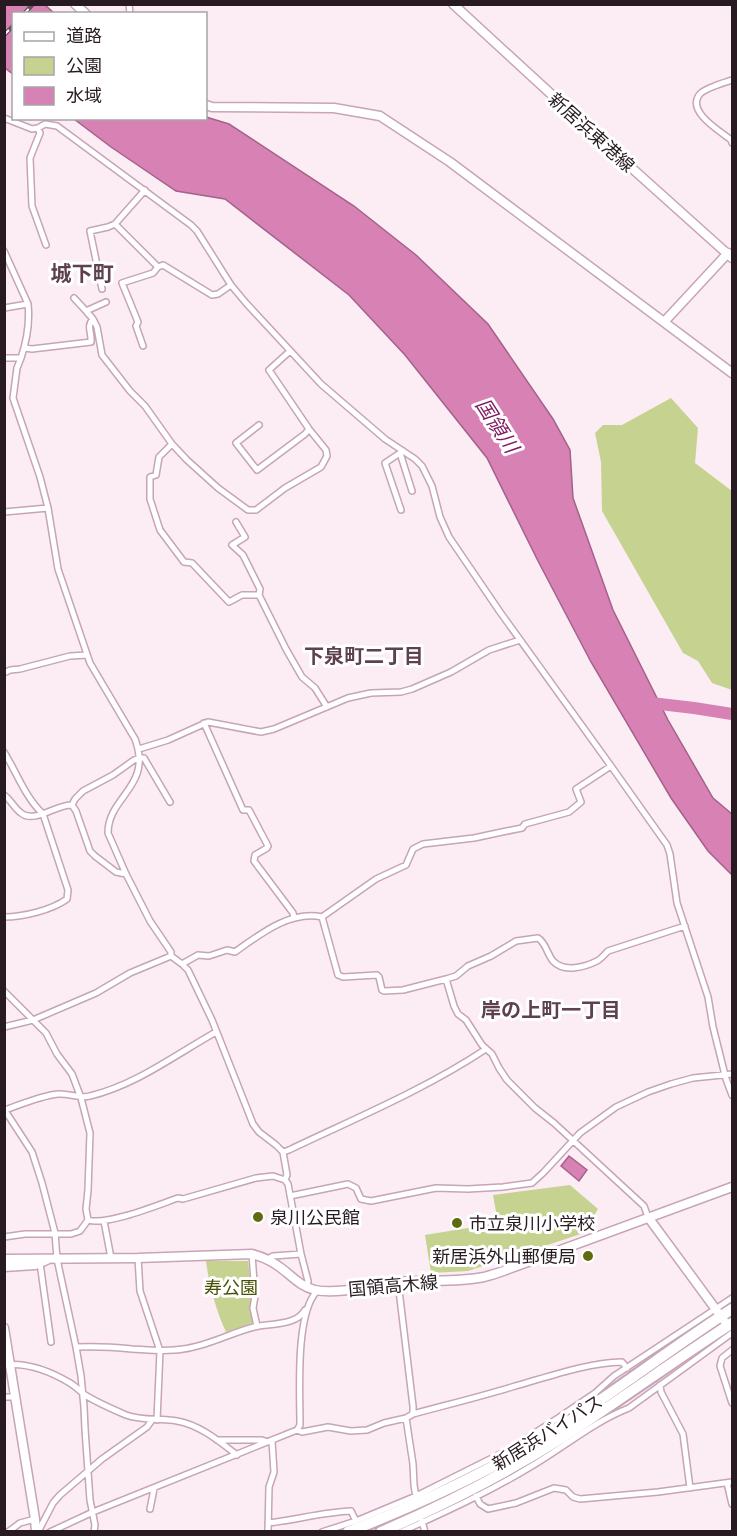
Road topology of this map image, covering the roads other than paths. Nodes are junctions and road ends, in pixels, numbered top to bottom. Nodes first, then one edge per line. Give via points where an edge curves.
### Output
1 (453, 4) edge
2 (732, 80) edge
3 (207, 105) edge
4 (4, 118) edge
5 (38, 128) junction
6 (732, 143) edge
7 (145, 190) junction
8 (115, 224) junction
9 (46, 245) dead end
10 (4, 251) edge
11 (731, 252) edge
12 (158, 267) junction
13 (231, 285) junction
14 (102, 289) dead end
15 (74, 298) dead end
16 (106, 302) dead end
17 (28, 304) junction
18 (4, 308) edge
19 (86, 311) junction
20 (93, 319) junction
21 (664, 322) junction
22 (143, 346) dead end
23 (25, 348) junction
24 (291, 351) junction
25 (4, 358) edge
26 (21, 358) junction
27 (732, 373) edge
28 (259, 425) dead end
29 (309, 429) junction
30 (172, 444) junction
31 (402, 452) junction
32 (412, 491) dead end
33 (48, 508) junction
34 (401, 510) dead end
35 (4, 512) edge
36 (236, 522) dead end
37 (258, 595) junction
38 (520, 640) junction
39 (87, 655) junction
40 (4, 673) edge
41 (327, 707) junction
42 (204, 723) junction
43 (139, 749) junction
44 (4, 752) edge
45 (139, 758) junction
46 (612, 766) junction
47 (4, 795) edge
48 (170, 802) dead end
49 (72, 805) junction
50 (43, 814) junction
51 (126, 873) junction
52 (4, 917) edge
53 (322, 917) junction
54 (294, 918) junction
55 (685, 926) junction
56 (171, 956) junction
57 (182, 964) junction
58 (446, 979) junction
59 (4, 991) edge
60 (33, 1020) junction
61 (4, 1027) edge
62 (216, 1032) junction
63 (486, 1049) junction
64 (732, 1074) edge
65 (725, 1075) junction
66 (732, 1095) edge
67 (81, 1098) junction
68 (5, 1109) edge
69 (572, 1140) junction
70 (283, 1152) junction
71 (285, 1180) junction
72 (732, 1187) edge
73 (290, 1196) junction
74 (648, 1217) junction
75 (88, 1220) junction
76 (104, 1221) junction
77 (55, 1233) junction
78 (4, 1237) edge
79 (252, 1254) junction
80 (301, 1254) junction
81 (53, 1258) junction
82 (111, 1258) junction
83 (138, 1258) junction
84 (4, 1259) edge
85 (268, 1259) junction
86 (40, 1263) junction
87 (4, 1267) edge
88 (398, 1282) junction
89 (307, 1287) junction
90 (317, 1290) junction
91 (732, 1298) edge
92 (309, 1303) junction
93 (732, 1309) edge
94 (718, 1312) junction
95 (256, 1326) junction
96 (4, 1328) edge
97 (731, 1328) edge
98 (51, 1342) dead end
99 (76, 1347) junction
100 (732, 1350) edge
101 (160, 1351) junction
102 (7, 1364) edge
103 (627, 1368) junction
104 (660, 1385) junction
105 (83, 1393) junction
106 (4, 1397) edge
107 (15, 1397) junction
108 (732, 1403) edge
109 (413, 1414) junction
110 (406, 1418) junction
111 (154, 1420) junction
112 (297, 1430) junction
113 (217, 1440) junction
114 (269, 1442) junction
115 (237, 1455) junction
116 (88, 1472) junction
117 (730, 1482) edge
118 (690, 1488) junction
119 (154, 1489) junction
120 (476, 1496) junction
121 (417, 1500) junction
122 (732, 1504) edge
123 (150, 1509) dead end
124 (93, 1512) junction
125 (421, 1518) junction
126 (35, 1519) junction
127 (356, 1521) junction
128 (268, 1523) junction
129 (8, 1532) edge
130 (37, 1532) edge
131 (50, 1532) edge
132 (94, 1532) edge
133 (268, 1532) edge
134 (322, 1532) edge
135 (348, 1532) edge
136 (381, 1532) edge
137 (401, 1532) edge
138 (425, 1532) edge

1 - 11 main road, 新居浜東港線 via 633,170
2 - 6 street via 699,94 696,103 699,115
3 - 21 main road via 334,108 380,116 450,162
4 - 5 street
5 - 7 street via 45,124 57,126
5 - 9 street via 40,133 30,158 32,206
7 - 8 street
7 - 13 street via 197,231
8 - 12 street
8 - 14 street via 90,231
10 - 17 street
11 - 21 main road
12 - 13 street via 163,265 212,295
12 - 22 street via 153,273 122,283
13 - 24 street
15 - 19 street
16 - 19 street
17 - 18 street
17 - 23 street
19 - 20 street
20 - 23 street via 89,327 91,342
20 - 30 street via 102,355
21 - 27 main road
23 - 26 street
24 - 29 street via 269,370
24 - 31 street via 321,384
25 - 26 street
26 - 33 street via 13,398
28 - 29 street via 236,443 257,470
29 - 30 street via 326,450 325,461 256,510 248,510 218,488
30 - 37 street via 159,457 156,475 150,477 150,499 160,530 184,562 192,563 229,602 242,595
31 - 32 street
31 - 34 street via 385,463
31 - 38 street via 426,472 449,537
33 - 35 street
33 - 39 street via 58,569
36 - 37 street via 245,537 232,545 243,555 260,589
37 - 41 street via 302,677
38 - 41 street via 489,650 412,689 371,693
38 - 46 street
39 - 40 street
39 - 43 street
41 - 42 street via 261,732
42 - 43 street
42 - 54 street via 243,810 249,810 268,846 255,855 254,861
43 - 45 street
44 - 50 street via 35,807
45 - 48 street via 144,758
45 - 49 street via 83,791
45 - 51 street via 136,778 108,825
46 - 53 street via 576,789 581,802 569,812 522,828 423,844 413,849 406,865 376,879
46 - 55 street via 667,845
47 - 50 street via 21,814
49 - 50 street
49 - 51 street via 90,850 116,872
50 - 52 street via 68,890 67,899 23,916
51 - 56 street
53 - 54 street
53 - 58 street via 338,975 377,975 384,991
54 - 57 street via 270,928 235,952 198,955
55 - 58 street via 608,951 599,960 567,968 551,959 542,940 516,941
55 - 65 street via 708,997
56 - 57 street
56 - 60 street
57 - 62 street
58 - 63 street via 458,1014
59 - 60 street
60 - 61 street
60 - 67 street via 72,1074
62 - 67 street via 150,1072
62 - 70 street via 253,1124
63 - 69 street via 519,1093
63 - 70 street via 388,1104
64 - 65 street
65 - 66 street
65 - 69 street via 693,1078 648,1092 616,1107
67 - 68 street via 60,1094
67 - 75 street via 90,1133
68 - 77 street via 32,1152
69 - 73 street via 532,1183 436,1188 371,1201 361,1199 356,1188 348,1184
69 - 74 street via 644,1206
70 - 71 street
71 - 73 street
71 - 76 street via 273,1176 255,1178
72 - 74 main road, 国領高木線
73 - 80 street
74 - 88 main road, 国領高木線 via 484,1277
74 - 94 main road
75 - 76 street
75 - 77 street via 80,1231
76 - 82 street
77 - 78 street
77 - 81 street
79 - 83 main road, 国領高木線
79 - 85 main road, 国領高木線
79 - 95 street
80 - 85 street
80 - 89 street
81 - 82 main road, 国領高木線
81 - 84 main road, 国領高木線
81 - 86 main road
81 - 99 street
82 - 83 main road, 国領高木線
83 - 101 street via 140,1291
85 - 89 main road, 国領高木線
86 - 87 main road
86 - 98 street
88 - 90 main road, 国領高木線 via 331,1292
88 - 109 street
89 - 90 main road, 国領高木線
90 - 92 street
91 - 94 street
92 - 95 street via 294,1320
92 - 112 street via 299,1359
93 - 94 highway, 新居浜バイパス
94 - 97 main road
94 - 103 street
94 - 121 highway, 新居浜バイパス via 559,1428 465,1481
95 - 101 street via 202,1345
96 - 102 main road
97 - 104 street
97 - 125 highway, 新居浜バイパス via 562,1437
99 - 101 street
99 - 105 street
100 - 108 street via 722,1358 720,1366
101 - 111 street
102 - 105 street via 49,1372
102 - 107 main road
103 - 109 street via 622,1362 598,1365
103 - 121 street via 508,1450
104 - 118 street via 683,1434
104 - 120 street via 528,1469
105 - 111 street via 129,1416
105 - 116 street
106 - 107 street
107 - 126 main road
109 - 110 street
110 - 112 street via 367,1430
110 - 121 street
111 - 113 street via 194,1426
111 - 116 street
112 - 114 street
113 - 114 street
113 - 115 street
114 - 115 street
114 - 128 street via 274,1472 269,1487
115 - 119 street
116 - 124 street
116 - 130 street via 53,1503
117 - 118 street
117 - 122 street
118 - 120 street via 580,1499 554,1488 488,1509
119 - 123 street
119 - 124 street
120 - 125 street
121 - 125 street
121 - 127 street
121 - 135 highway, 新居浜バイパス
124 - 131 street
124 - 132 street
125 - 136 highway, 新居浜バイパス
125 - 137 street
125 - 138 street
126 - 129 street
126 - 130 main road
127 - 128 street via 351,1511 332,1511
127 - 134 street
128 - 133 street

